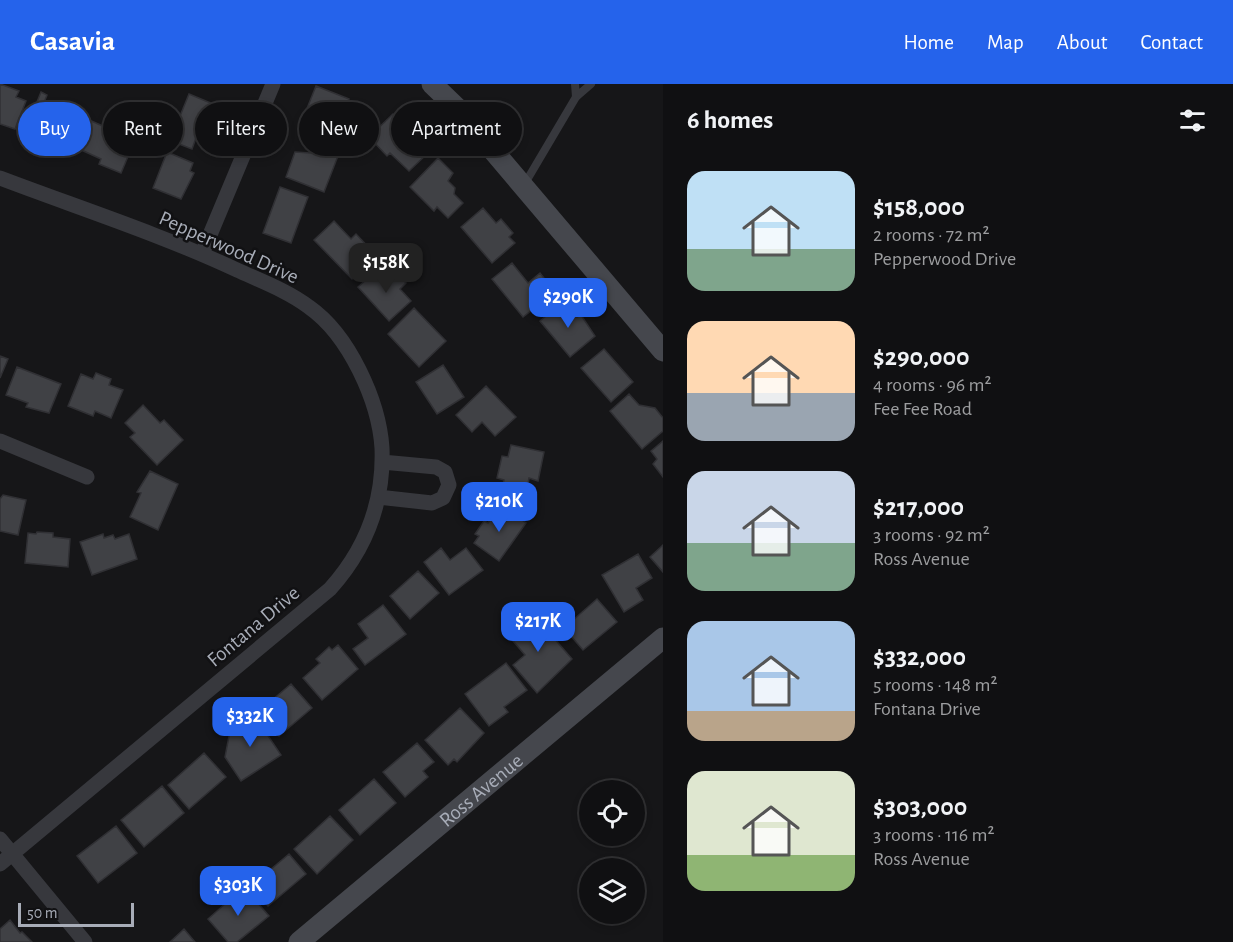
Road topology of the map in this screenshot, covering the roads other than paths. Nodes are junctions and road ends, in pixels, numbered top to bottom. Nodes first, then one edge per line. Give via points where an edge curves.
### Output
1 (273, 84) edge
2 (432, 84) edge
3 (575, 84) edge
4 (591, 84) edge
5 (576, 97) junction
6 (0, 178) edge
7 (523, 186) junction
8 (202, 254) junction
9 (663, 351) edge
10 (0, 441) edge
11 (382, 462) junction
12 (87, 477) dead end
13 (378, 497) junction
14 (663, 638) edge
15 (0, 839) edge
16 (12, 854) junction
17 (0, 864) edge
18 (85, 942) edge
19 (298, 942) edge

1 - 8 street
2 - 7 street
3 - 5 lane
4 - 5 lane
5 - 7 lane
6 - 8 street, Pepperwood Drive
7 - 9 street
8 - 11 street, Pepperwood Drive via 310,307 343,342 367,387 380,424
10 - 12 street
11 - 13 street, Pepperwood Drive
11 - 13 street via 436,466 445,472 449,485 442,498 432,502
13 - 16 street, Fontana Drive via 372,524 360,550 330,589
14 - 19 street, Ross Avenue
15 - 16 street
16 - 17 street, Fontana Drive
16 - 18 street

